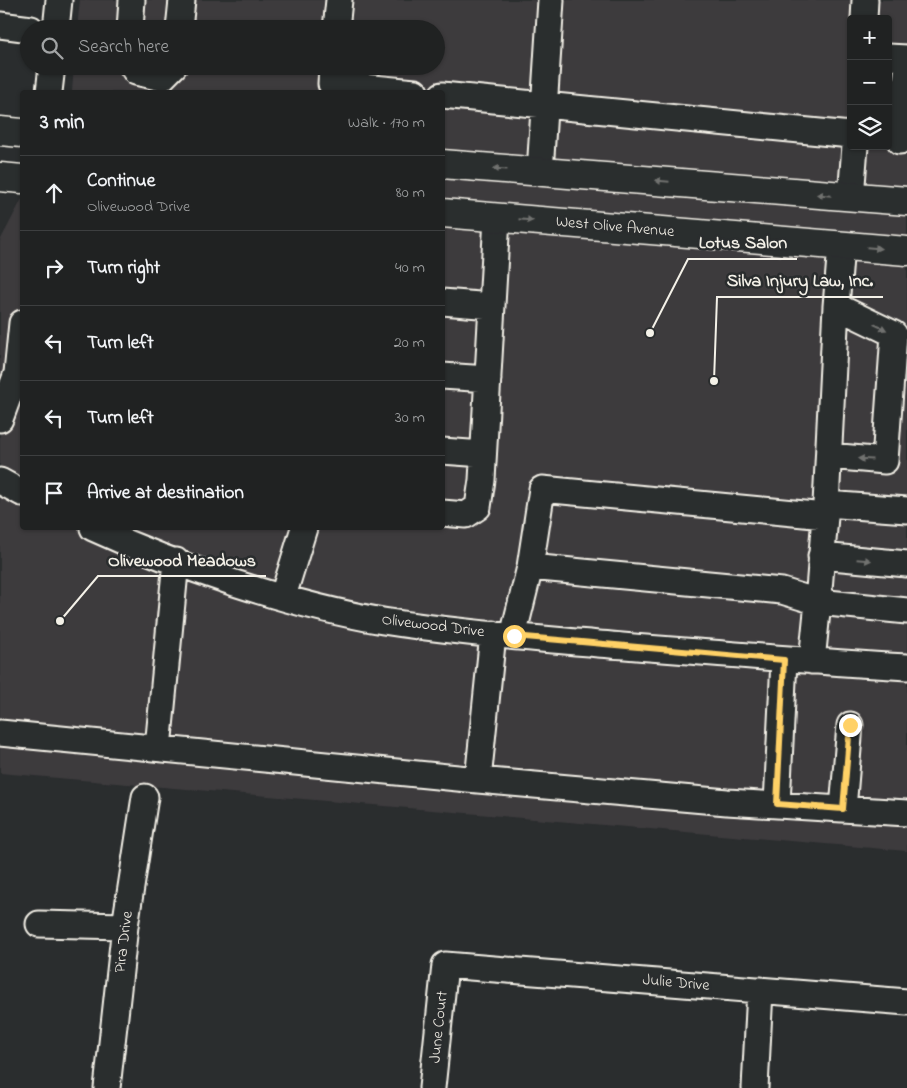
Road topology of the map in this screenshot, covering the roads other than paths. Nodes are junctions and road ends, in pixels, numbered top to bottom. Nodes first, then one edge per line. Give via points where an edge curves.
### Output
1 (59, 0) edge
2 (132, 0) edge
3 (182, 0) edge
4 (339, 0) edge
5 (552, 0) edge
6 (865, 0) edge
7 (864, 15) edge
8 (57, 20) edge
9 (131, 20) edge
10 (180, 20) edge
11 (337, 20) edge
12 (0, 25) edge
13 (20, 28) edge
14 (892, 57) edge
15 (907, 58) edge
16 (907, 74) edge
17 (51, 75) edge
18 (149, 75) edge
19 (165, 75) edge
20 (332, 75) edge
21 (49, 90) edge
22 (394, 90) edge
23 (445, 95) edge
24 (542, 105) junction
25 (0, 131) edge
26 (20, 133) edge
27 (847, 135) edge
28 (898, 141) edge
29 (855, 150) edge
30 (445, 164) edge
31 (540, 172) junction
32 (0, 177) edge
33 (20, 179) edge
34 (851, 197) junction
35 (907, 201) edge
36 (445, 213) edge
37 (497, 218) junction
38 (841, 246) junction
39 (907, 251) edge
40 (445, 302) edge
41 (492, 306) junction
42 (836, 306) junction
43 (20, 340) edge
44 (445, 376) edge
45 (488, 379) junction
46 (0, 419) edge
47 (445, 451) edge
48 (483, 454) junction
49 (829, 456) junction
50 (0, 481) edge
51 (20, 492) edge
52 (826, 510) junction
53 (907, 510) edge
54 (445, 513) edge
55 (98, 530) edge
56 (303, 530) edge
57 (821, 556) junction
58 (176, 561) junction
59 (907, 564) edge
60 (530, 567) junction
61 (283, 596) junction
62 (818, 602) junction
63 (907, 610) edge
64 (503, 635) junction
65 (784, 660) junction
66 (812, 661) junction
67 (907, 667) edge
68 (850, 725) dead end
69 (0, 733) edge
70 (158, 748) junction
71 (478, 780) junction
72 (145, 797) dead end
73 (777, 804) junction
74 (843, 809) junction
75 (907, 813) edge
76 (39, 924) dead end
77 (125, 926) junction
78 (445, 965) joint
79 (760, 990) junction
80 (907, 1002) edge
81 (107, 1088) edge
82 (432, 1088) edge
83 (755, 1088) edge

1 - 8 street
2 - 9 street
3 - 10 street
4 - 11 street
5 - 24 street
6 - 7 street
12 - 13 street
14 - 15 street
16 - 28 street
17 - 21 street
18 - 19 street via 162,78
20 - 22 street via 331,84
23 - 24 street
24 - 27 street
24 - 31 street
25 - 26 main road
29 - 34 street
31 -> 30 main road
34 -> 31 main road
32 - 33 main road
34 - 35 main road
36 - 37 main road, West Olive Avenue
37 -> 38 main road, West Olive Avenue
37 - 41 street
38 -> 39 main road, West Olive Avenue
38 - 42 street
40 - 41 street
41 - 45 street
42 - 49 street
42 -> 49 street via 894,334 885,461
43 - 46 street via 16,373
44 - 45 street
45 - 48 street
47 - 48 street
48 - 54 street via 478,507 466,515
49 - 52 street
50 - 51 street
52 - 53 street
52 - 57 street
52 - 60 street via 542,489
55 - 58 street, Olivewood Drive
56 - 61 street
57 -> 59 street
57 - 62 street
58 - 61 street, Olivewood Drive
58 - 70 street
60 - 62 street via 782,591
60 - 64 street
61 - 64 street, Olivewood Drive via 381,620
62 - 63 street
62 - 66 street
64 - 65 street, Olivewood Drive
64 - 71 street
65 - 66 street, Olivewood Drive
65 - 73 street
66 - 67 street, Olivewood Drive
68 - 74 street
69 - 70 street
70 - 71 street
71 - 73 street
72 - 77 street, Pira Drive
73 - 74 street
74 - 75 street
76 - 77 street
77 - 81 street, Pira Drive
78 - 79 street, Julie Drive
78 - 82 street, June Court
79 - 80 street, Julie Drive
79 - 83 street

